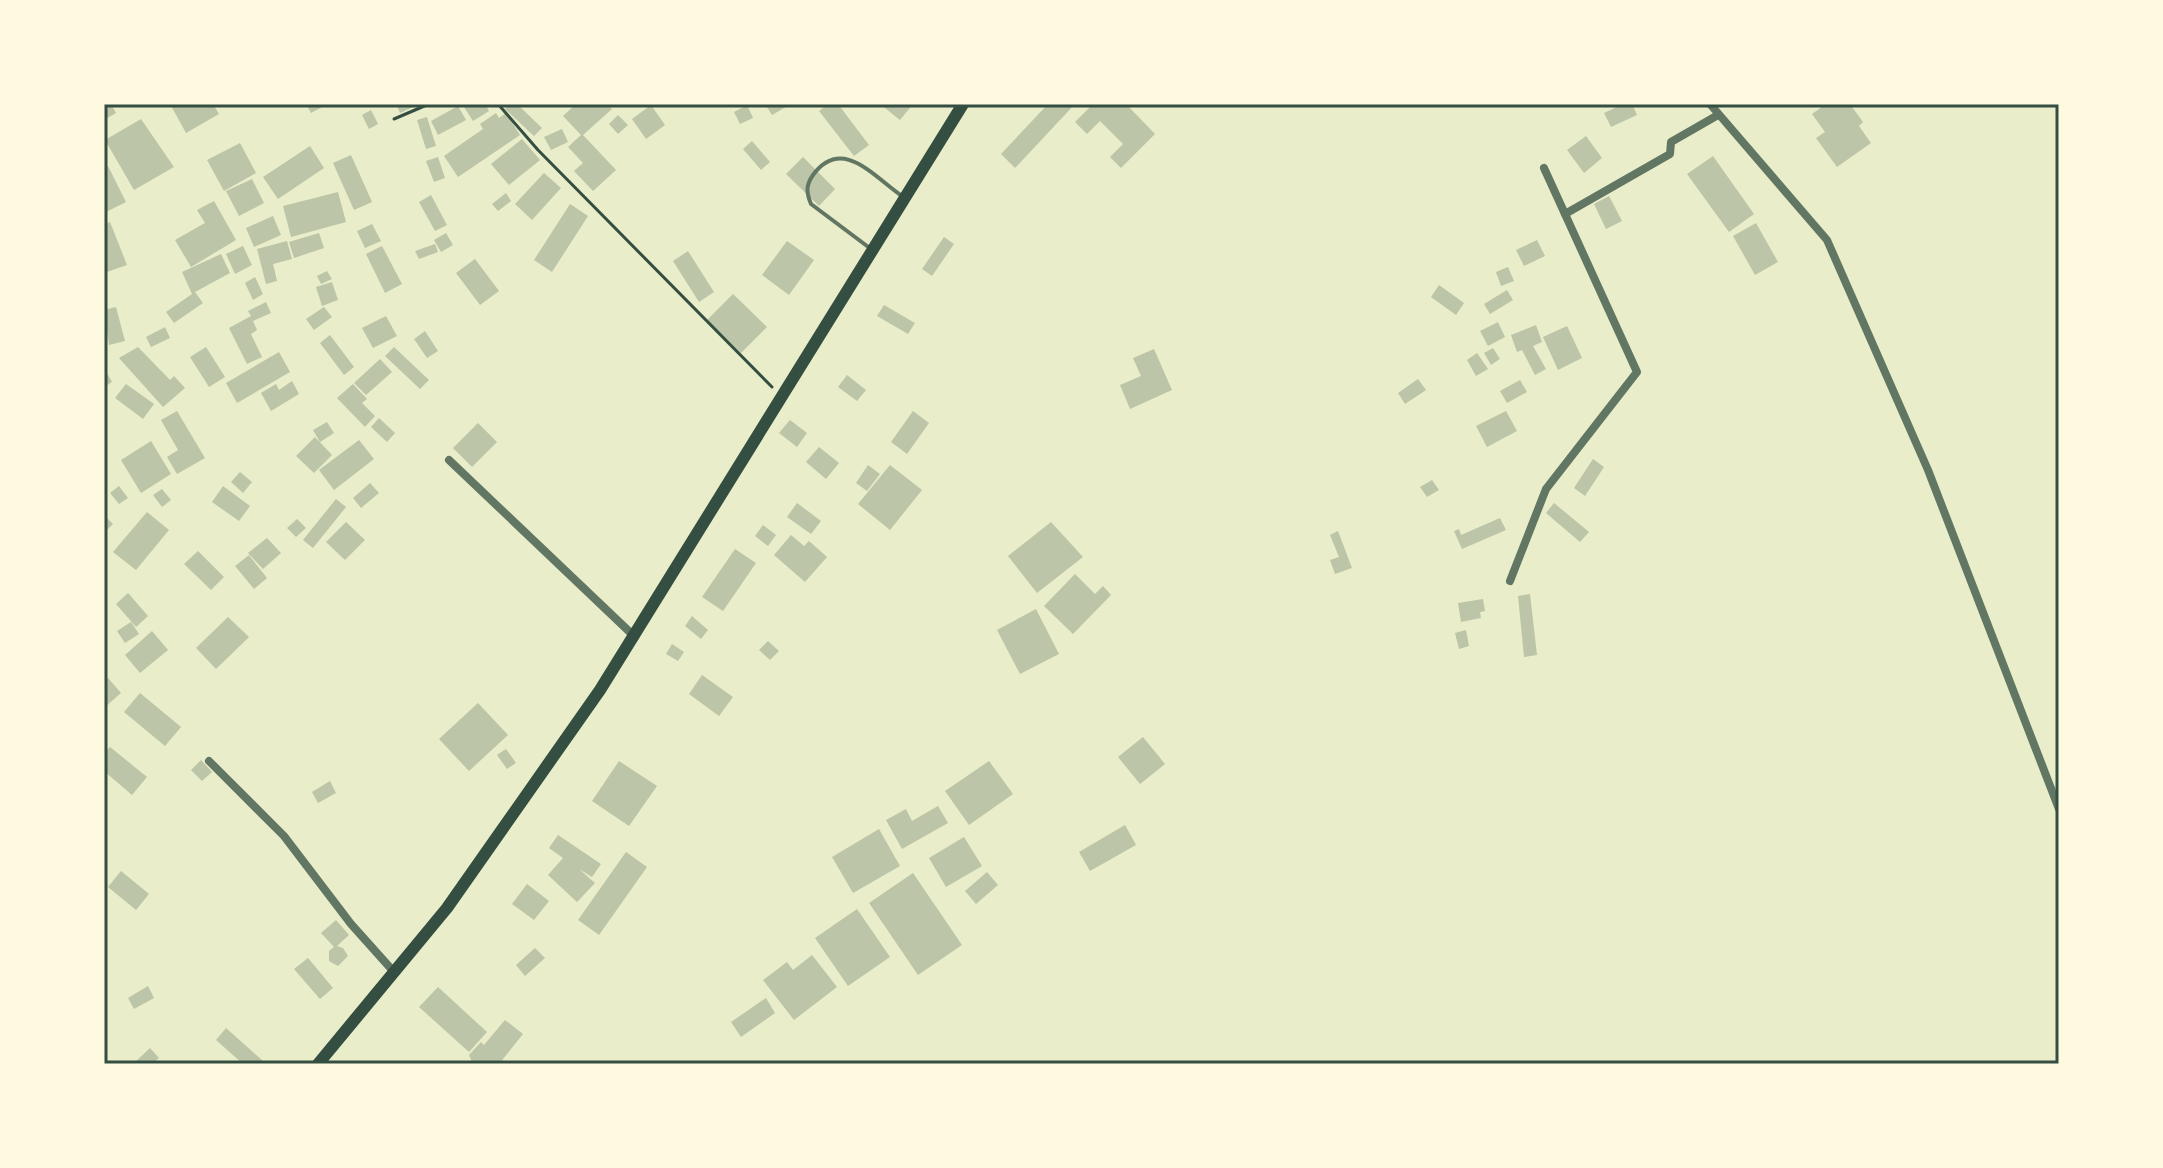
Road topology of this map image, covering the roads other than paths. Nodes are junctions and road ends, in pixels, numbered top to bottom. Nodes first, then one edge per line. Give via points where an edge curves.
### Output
1 (963, 104) edge
2 (1710, 104) edge
3 (1718, 115) junction
4 (1544, 168) dead end
5 (904, 197) junction
6 (1565, 214) junction
7 (873, 250) junction
8 (449, 460) dead end
9 (1510, 581) dead end
10 (635, 637) junction
11 (209, 761) dead end
12 (2059, 809) edge
13 (394, 972) junction
14 (318, 1064) edge

1 - 5 highway
2 - 3 street
3 - 6 street via 1671,142 1670,154
3 - 12 street via 1827,240 1928,470
4 - 6 street
5 - 7 highway
5 - 7 lane via 847,157 822,163 808,182 811,204
6 - 9 street via 1637,372 1546,489
7 - 10 highway
8 - 10 street
10 - 13 highway via 500,836
11 - 13 street via 284,836
13 - 14 highway

